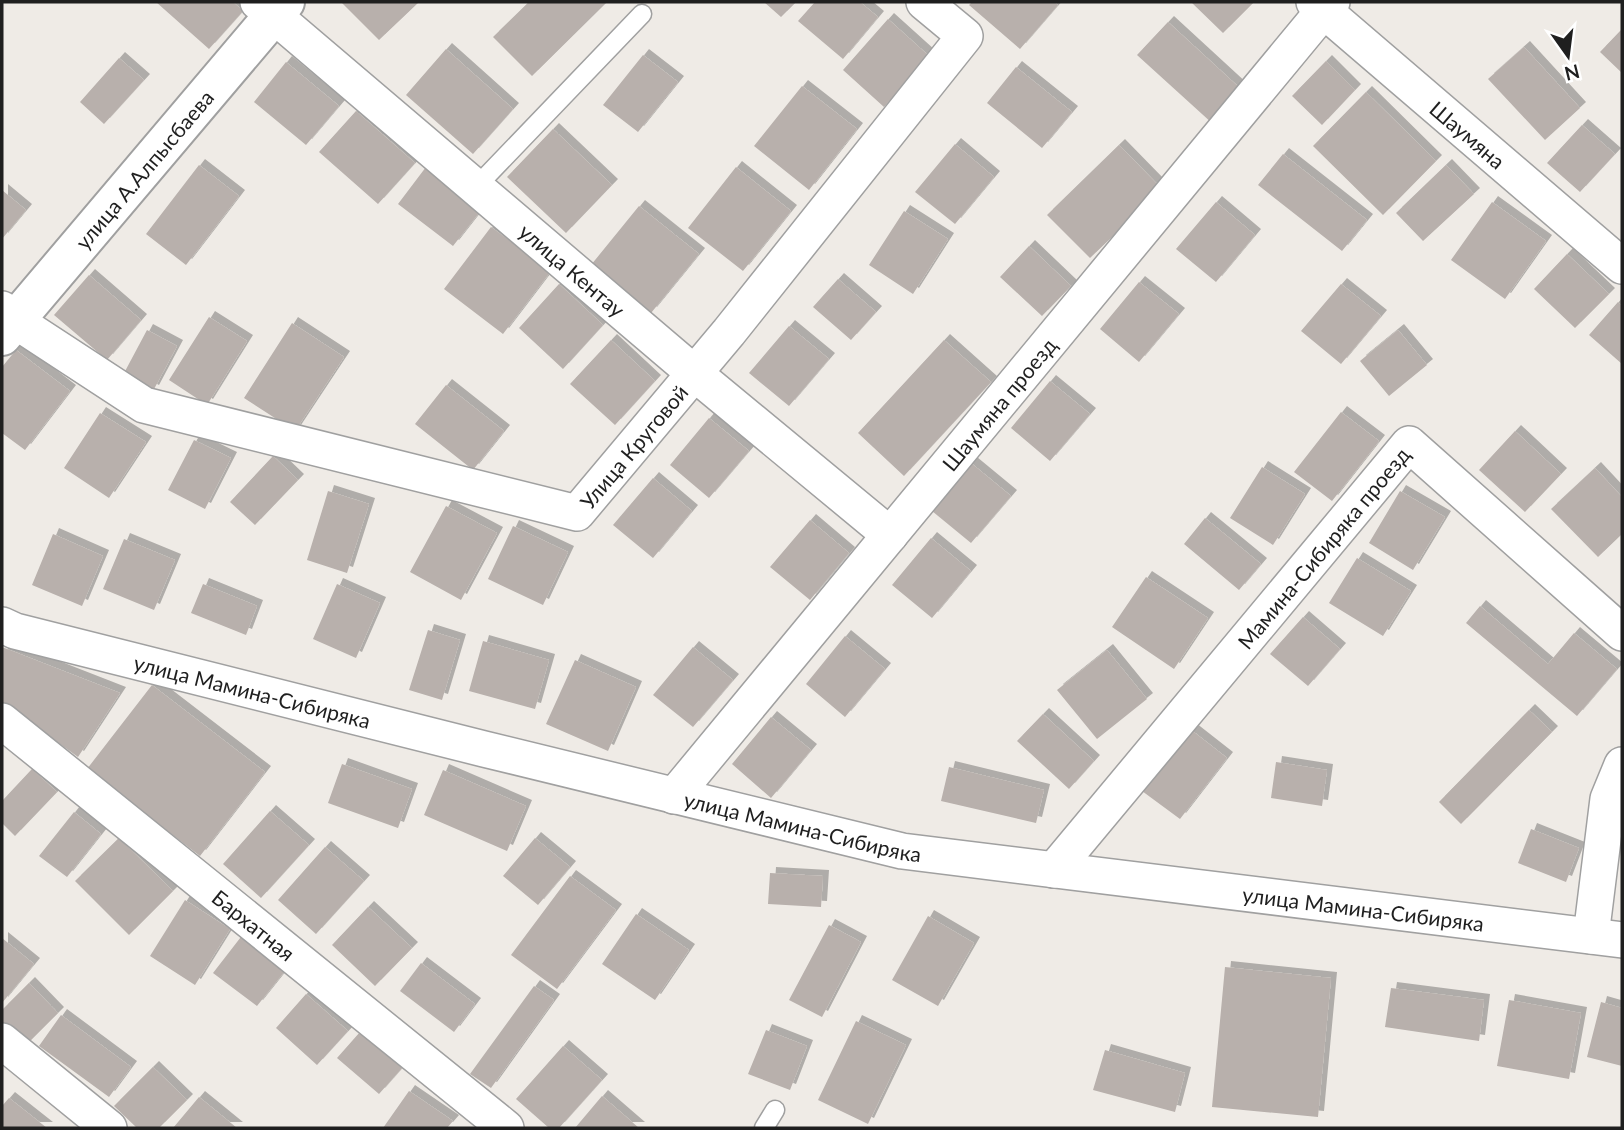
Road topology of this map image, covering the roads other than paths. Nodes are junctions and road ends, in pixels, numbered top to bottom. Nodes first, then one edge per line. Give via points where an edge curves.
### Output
1 (924, 2) edge
2 (1323, 4) edge
3 (272, 6) edge
4 (642, 14) dead end
5 (476, 187) junction
6 (1622, 266) edge
7 (6, 322) edge
8 (694, 373) junction
9 (890, 535) junction
10 (2, 625) edge
11 (1622, 633) edge
12 (2, 722) edge
13 (1622, 765) edge
14 (674, 796) junction
15 (1054, 870) junction
16 (1607, 938) edge
17 (2, 1041) edge
18 (775, 1110) dead end
19 (109, 1128) edge
20 (506, 1128) edge
21 (764, 1128) edge

1 - 8 street, Улица Круговой via 965,36
2 - 6 street, Шаумяна
2 - 9 street, Шаумяна проезд
3 - 5 street, улица Кентау
3 - 7 street, улица А.Алпысбаева
4 - 5 lane
5 - 8 street, улица Кентау
7 - 8 street, Улица Круговой via 144,405 577,513
8 - 9 street, улица Кентау
9 - 14 street, Шаумяна проезд
10 - 14 street, улица Мамина-Сибиряка
11 - 15 street, Мамина-Сибиряка проезд via 1409,444
12 - 20 street, Бархатная
13 - 16 street via 1608,799
14 - 15 street, улица Мамина-Сибиряка via 902,851
15 - 16 street, улица Мамина-Сибиряка
17 - 19 street
18 - 21 lane

